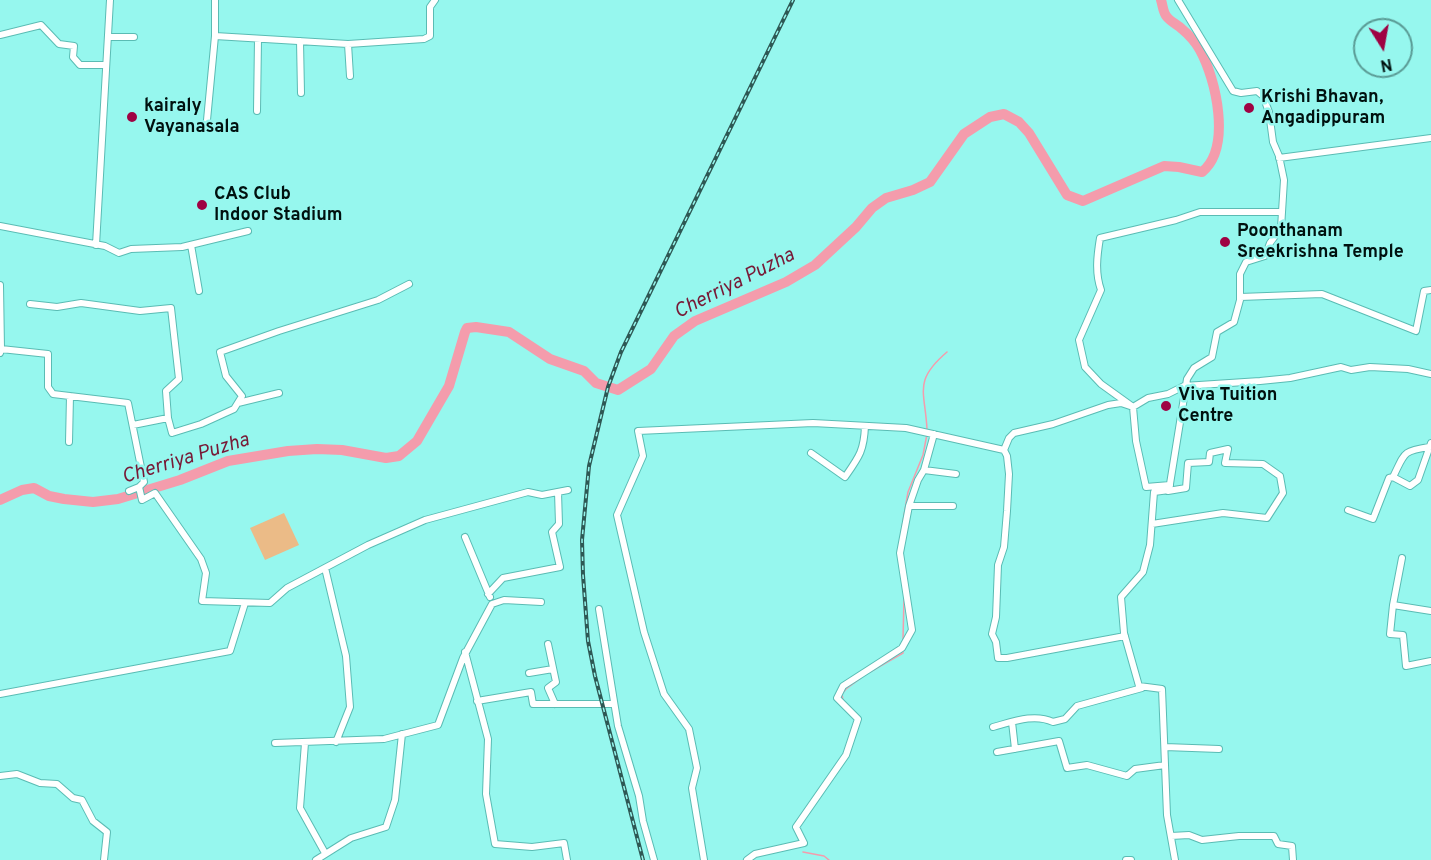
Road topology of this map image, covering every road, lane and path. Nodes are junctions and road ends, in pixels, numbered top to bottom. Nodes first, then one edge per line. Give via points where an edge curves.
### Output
1 (110, 0) edge
2 (215, 0) edge
3 (435, 0) edge
4 (1178, 0) edge
5 (0, 35) edge
6 (108, 36) junction
7 (215, 36) junction
8 (134, 37) dead end
9 (258, 39) junction
10 (300, 41) junction
11 (348, 44) junction
12 (106, 66) junction
13 (350, 76) dead end
14 (301, 93) dead end
15 (256, 111) dead end
16 (207, 120) dead end
17 (1431, 138) edge
18 (1280, 158) junction
19 (1281, 212) junction
20 (0, 226) edge
21 (248, 231) dead end
22 (96, 245) junction
23 (191, 245) junction
24 (409, 284) dead end
25 (0, 285) edge
26 (1431, 290) edge
27 (199, 291) dead end
28 (1240, 297) junction
29 (30, 304) dead end
30 (0, 351) edge
31 (1431, 374) edge
32 (1184, 386) junction
33 (279, 393) dead end
34 (70, 396) junction
35 (238, 403) junction
36 (1133, 407) junction
37 (168, 418) junction
38 (133, 425) junction
39 (865, 426) junction
40 (934, 434) junction
41 (69, 442) dead end
42 (1430, 445) edge
43 (1004, 450) junction
44 (811, 453) dead end
45 (924, 470) junction
46 (956, 474) dead end
47 (1393, 477) junction
48 (139, 487) junction
49 (1169, 488) junction
50 (568, 490) dead end
51 (129, 491) dead end
52 (558, 492) junction
53 (909, 506) junction
54 (953, 506) dead end
55 (1348, 510) dead end
56 (1152, 524) junction
57 (465, 537) dead end
58 (1402, 558) dead end
59 (326, 568) junction
60 (488, 594) junction
61 (245, 603) junction
62 (541, 603) dead end
63 (492, 604) junction
64 (1393, 605) junction
65 (599, 609) dead end
66 (1431, 611) edge
67 (1125, 636) junction
68 (548, 644) dead end
69 (465, 652) junction
70 (1431, 661) edge
71 (553, 669) junction
72 (529, 673) dead end
73 (1146, 687) junction
74 (0, 694) edge
75 (477, 701) junction
76 (555, 704) junction
77 (614, 704) junction
78 (1012, 722) junction
79 (993, 726) dead end
80 (402, 734) junction
81 (336, 742) junction
82 (275, 743) dead end
83 (305, 743) junction
84 (1165, 747) junction
85 (1015, 748) junction
86 (1219, 749) dead end
87 (997, 752) dead end
88 (1166, 765) junction
89 (0, 776) edge
90 (1171, 836) junction
91 (325, 854) junction
92 (104, 860) edge
93 (316, 860) edge
94 (567, 860) edge
95 (654, 860) edge
96 (704, 860) edge
97 (747, 860) edge
98 (1126, 860) edge
99 (1131, 860) edge
100 (1175, 860) edge
101 (1293, 860) edge

1 - 6 street
2 - 7 street
3 - 11 street via 430,7 430,36
4 - 18 street via 1233,91 1257,91 1263,96
5 - 12 street via 41,25 59,44 74,46 73,57 80,65
6 - 8 street
6 - 12 street
7 - 9 street
7 - 16 street
9 - 10 street
9 - 15 street
10 - 11 street
10 - 14 street
11 - 13 street
12 - 22 street
17 - 18 street
18 - 19 street via 1284,180
19 - 28 street via 1281,228 1265,256 1245,262 1242,268
19 - 36 street via 1200,212 1100,238 1097,279 1101,290 1079,340 1084,367
20 - 22 street
21 - 23 street
22 - 23 street via 119,253
23 - 27 street
24 - 35 street via 378,300 220,352 226,375 242,396
25 - 30 street
26 - 28 street via 1424,291 1416,331 1322,294
28 - 32 street via 1234,322 1216,332 1212,357 1194,368
29 - 37 street via 57,307 81,303 140,311 171,308 179,379 166,391
30 - 34 street via 48,354 48,387 53,394
31 - 32 street via 1408,369 1341,367 1290,378
32 - 36 street
32 - 49 street
33 - 35 street
34 - 38 street via 128,403
34 - 41 street
35 - 37 street via 234,409 201,424 172,433
36 - 43 street via 1121,403 1108,405 1014,433
36 - 49 street via 1146,488
37 - 38 street
38 - 48 street via 144,482
39 - 40 street
39 - 44 street via 864,445 845,477
39 - 96 street via 813,423 638,431 643,456 617,515 644,632 664,694 689,729 697,768 692,788
40 - 43 street
40 - 45 street
42 - 47 street via 1404,454
42 - 47 street via 1418,480 1410,486
43 - 67 street via 1009,474 1007,511 992,634 998,658
45 - 46 street
45 - 53 street
47 - 55 street via 1389,478 1373,519
48 - 51 street
48 - 61 street via 142,500 155,493 201,559 206,573 202,601
49 - 56 street via 1154,492
49 - 56 street via 1186,488 1188,463 1209,462 1210,453 1228,449 1225,463 1263,464 1280,476 1283,493 1267,518 1223,513
50 - 52 street
52 - 59 street via 528,492 425,520
52 - 60 street via 559,524 552,532 560,567 503,578
53 - 54 street
53 - 97 street via 900,553 912,630 902,648 843,686 837,698 858,719 846,755 796,827 804,843 755,854
56 - 67 street via 1143,572 1121,597
57 - 60 street
58 - 64 street
59 - 61 street via 287,588 270,603
59 - 81 street via 346,656 350,707
60 - 63 street
61 - 74 street via 230,651
62 - 63 street via 504,600
63 - 69 street
64 - 66 street
64 - 70 street via 1390,634 1403,635 1406,666
65 - 77 street
67 - 73 street via 1139,686
68 - 71 street
69 - 75 street
69 - 80 street via 438,725
71 - 72 street
71 - 76 street via 556,682 548,688
73 - 78 street via 1077,706 1065,719 1053,722 1028,718
73 - 84 street via 1162,689
75 - 76 street via 531,692 533,704
75 - 94 street via 488,739 486,794 495,844 564,843
76 - 77 street
77 - 95 street
78 - 79 street
78 - 85 street
80 - 81 street
80 - 91 street via 395,800 386,827 351,838
81 - 83 street
82 - 83 street
83 - 91 street via 300,808
84 - 86 street
84 - 88 street
85 - 87 street
85 - 88 street via 1059,741 1067,768 1087,765 1127,776 1135,769
88 - 90 street
89 - 92 street via 17,774 40,783 57,784 73,798 82,800 93,820 107,832
90 - 100 street
90 - 101 street via 1189,835 1203,840 1274,836 1278,844 1292,846
91 - 93 street
98 - 99 street

